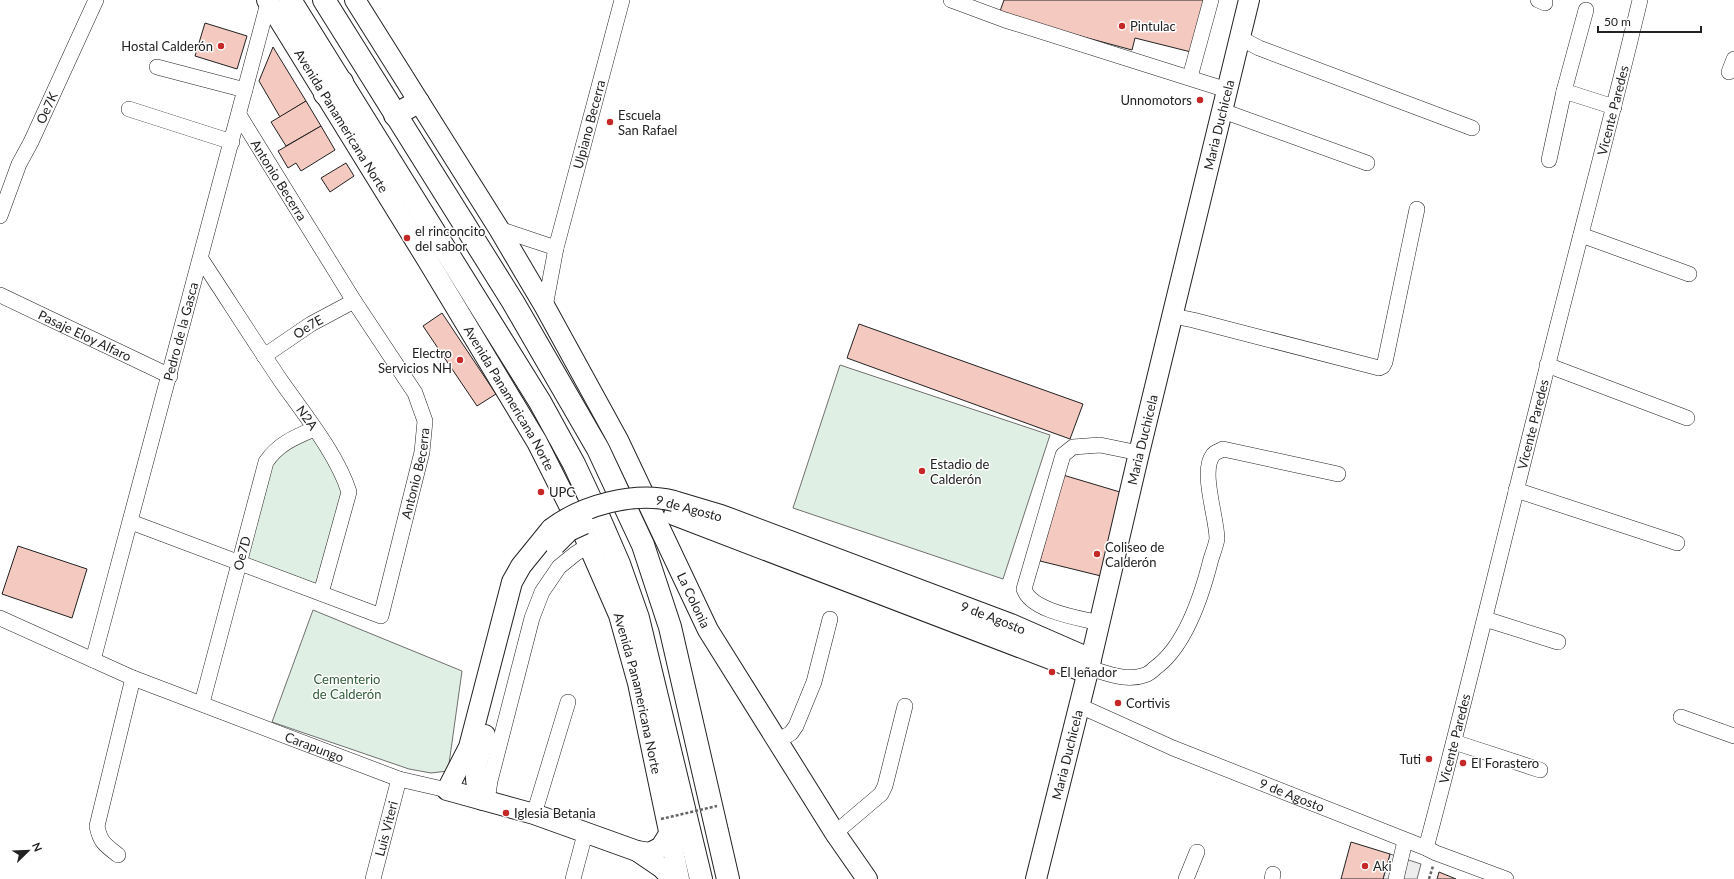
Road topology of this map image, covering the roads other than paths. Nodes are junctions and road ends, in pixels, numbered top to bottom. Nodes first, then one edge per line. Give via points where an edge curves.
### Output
1 (96, 0) edge
2 (290, 0) edge
3 (324, 0) edge
4 (622, 0) edge
5 (951, 0) edge
6 (1211, 0) edge
7 (1249, 0) edge
8 (1640, 0) edge
9 (267, 2) edge
10 (357, 2) edge
11 (1586, 10) dead end
12 (1240, 38) junction
13 (156, 66) dead end
14 (1190, 78) junction
15 (334, 88) junction
16 (245, 90) junction
17 (1227, 90) junction
18 (1564, 91) junction
19 (418, 102) junction
20 (1614, 107) junction
21 (129, 108) dead end
22 (1223, 111) junction
23 (239, 115) junction
24 (395, 115) junction
25 (1472, 128) dead end
26 (232, 142) junction
27 (1549, 160) dead end
28 (1367, 163) dead end
29 (1417, 209) dead end
30 (0, 216) edge
31 (499, 230) junction
32 (1581, 235) junction
33 (556, 248) junction
34 (201, 259) junction
35 (1689, 274) dead end
36 (0, 295) edge
37 (354, 301) junction
38 (545, 307) junction
39 (1173, 316) junction
40 (264, 356) junction
41 (1548, 365) junction
42 (170, 376) junction
43 (1687, 418) dead end
44 (314, 429) junction
45 (1139, 453) junction
46 (1338, 474) dead end
47 (1516, 490) junction
48 (131, 522) junction
49 (553, 537) junction
50 (1677, 543) dead end
51 (589, 545) junction
52 (239, 563) junction
53 (321, 593) junction
54 (0, 618) edge
55 (1485, 618) junction
56 (830, 619) dead end
57 (1100, 623) junction
58 (1558, 642) dead end
59 (93, 660) junction
60 (1089, 667) junction
61 (133, 678) junction
62 (568, 702) dead end
63 (202, 704) junction
64 (905, 706) dead end
65 (1080, 706) junction
66 (1681, 717) dead end
67 (1734, 736) edge
68 (778, 741) junction
69 (1454, 742) junction
70 (1540, 770) dead end
71 (399, 779) junction
72 (447, 790) junction
73 (485, 800) junction
74 (534, 814) junction
75 (665, 826) junction
76 (835, 833) junction
77 (585, 834) junction
78 (1405, 841) junction
79 (1426, 848) junction
80 (637, 851) junction
81 (1197, 852) dead end
82 (118, 855) dead end
83 (373, 879) edge
84 (573, 879) edge
85 (672, 879) edge
86 (680, 879) edge
87 (702, 879) edge
88 (728, 879) edge
89 (867, 879) edge
90 (1036, 879) edge
91 (1186, 879) edge
92 (1396, 879) edge
93 (1506, 879) edge

1 - 30 street, Oe7K via 19,164
2 - 15 highway, Avenida Panamericana Norte
3 - 24 highway
4 - 33 street, Ulpiano Becerra
5 - 14 street via 1005,20
6 - 14 street
7 - 12 main road, Maria Duchicela
8 - 20 street, Vicente Paredes
9 - 15 main road, Avenida Panamericana Norte
9 - 16 street, Pedro de la Gasca
10 - 19 main road
11 - 18 street
12 - 17 main road, Maria Duchicela
12 - 25 street via 1259,48
13 - 16 street
14 - 17 street
15 - 51 main road, Avenida Panamericana Norte via 537,442
15 - 87 highway, Avenida Panamericana Norte via 540,402 596,511 619,564 638,618
16 - 23 street, Pedro de la Gasca
17 - 22 main road, Maria Duchicela
18 - 20 street
18 - 27 street
19 - 24 highway
19 - 31 main road
20 - 32 street, Vicente Paredes
21 - 26 street
22 - 28 street
22 - 39 main road, Maria Duchicela
23 - 26 street, Pedro de la Gasca
23 - 37 street, Antonio Becerra
24 - 88 highway via 524,322 598,449 643,545 670,627
26 - 34 street, Pedro de la Gasca
29 - 39 street via 1385,362 1379,368
31 - 33 street
31 - 38 main road
32 - 35 street
32 - 41 street, Vicente Paredes
33 - 38 street, Ulpiano Becerra
34 - 40 street, N2A
34 - 42 street, Pedro de la Gasca
36 - 42 street, Pasaje Eloy Alfaro
37 - 40 street, Oe7E via 310,324
37 - 53 street, Antonio Becerra via 415,393 425,421 422,452 381,616
38 - 68 main road, La Colonia via 618,440 708,630
39 - 45 main road, Maria Duchicela
40 - 44 street, N2A
41 - 43 street
41 - 47 street, Vicente Paredes
42 - 48 street, Pedro de la Gasca
44 - 52 street, Oe7D via 288,440 273,451 266,462
44 - 53 street, N2A via 338,466 349,492
45 - 57 main road, Maria Duchicela
45 - 57 street via 1100,445 1073,447 1063,455 1024,589 1029,599 1051,610
46 - 60 street via 1223,449 1213,454 1208,481 1217,539 1204,585 1188,625 1173,650 1160,665 1146,675 1123,678
47 - 50 street
47 - 55 street, Vicente Paredes
48 - 52 street, Antonio Becerra
48 - 59 street, Pedro de la Gasca
49 - 60 main road, 9 de Agosto, bridge via 590,521 615,515 674,508
49 - 72 main road, 9 de Agosto via 521,566 512,582 469,748
49 - 73 main road, 9 de Agosto via 529,574 524,588 475,771 476,787
51 - 73 street via 559,567 542,592 532,618
51 - 75 main road, Avenida Panamericana Norte via 619,615 638,683
52 - 53 street, Antonio Becerra
52 - 63 street, Oe7D
54 - 59 street, Carapungo
55 - 58 street
55 - 69 street, Vicente Paredes
56 - 68 street via 814,682 796,726 791,733
57 - 60 main road, Maria Duchicela
59 - 61 street, Carapungo
60 - 65 main road, Maria Duchicela
61 - 63 street, Carapungo
61 - 82 street via 97,826 99,837 104,844
62 - 74 street
63 - 71 street, Carapungo
64 - 76 street via 881,794
65 - 78 street, 9 de Agosto via 1173,748
65 - 90 main road, Maria Duchicela
66 - 67 street
68 - 76 main road, La Colonia
69 - 70 street
69 - 79 street, Vicente Paredes
71 - 72 street, Carapungo
71 - 83 street, Luis Viteri
72 - 73 main road, Carapungo
73 - 74 main road, Carapungo
74 - 77 main road, Carapungo
75 - 80 main road, Carapungo via 661,847 650,854
75 - 86 main road, Avenida Panamericana Norte
76 - 89 main road, La Colonia
77 - 80 main road, Carapungo
77 - 84 street
78 - 79 street, 9 de Agosto
78 - 92 street
79 - 93 street, 9 de Agosto
80 - 85 main road, Carapungo via 662,868
81 - 91 street

